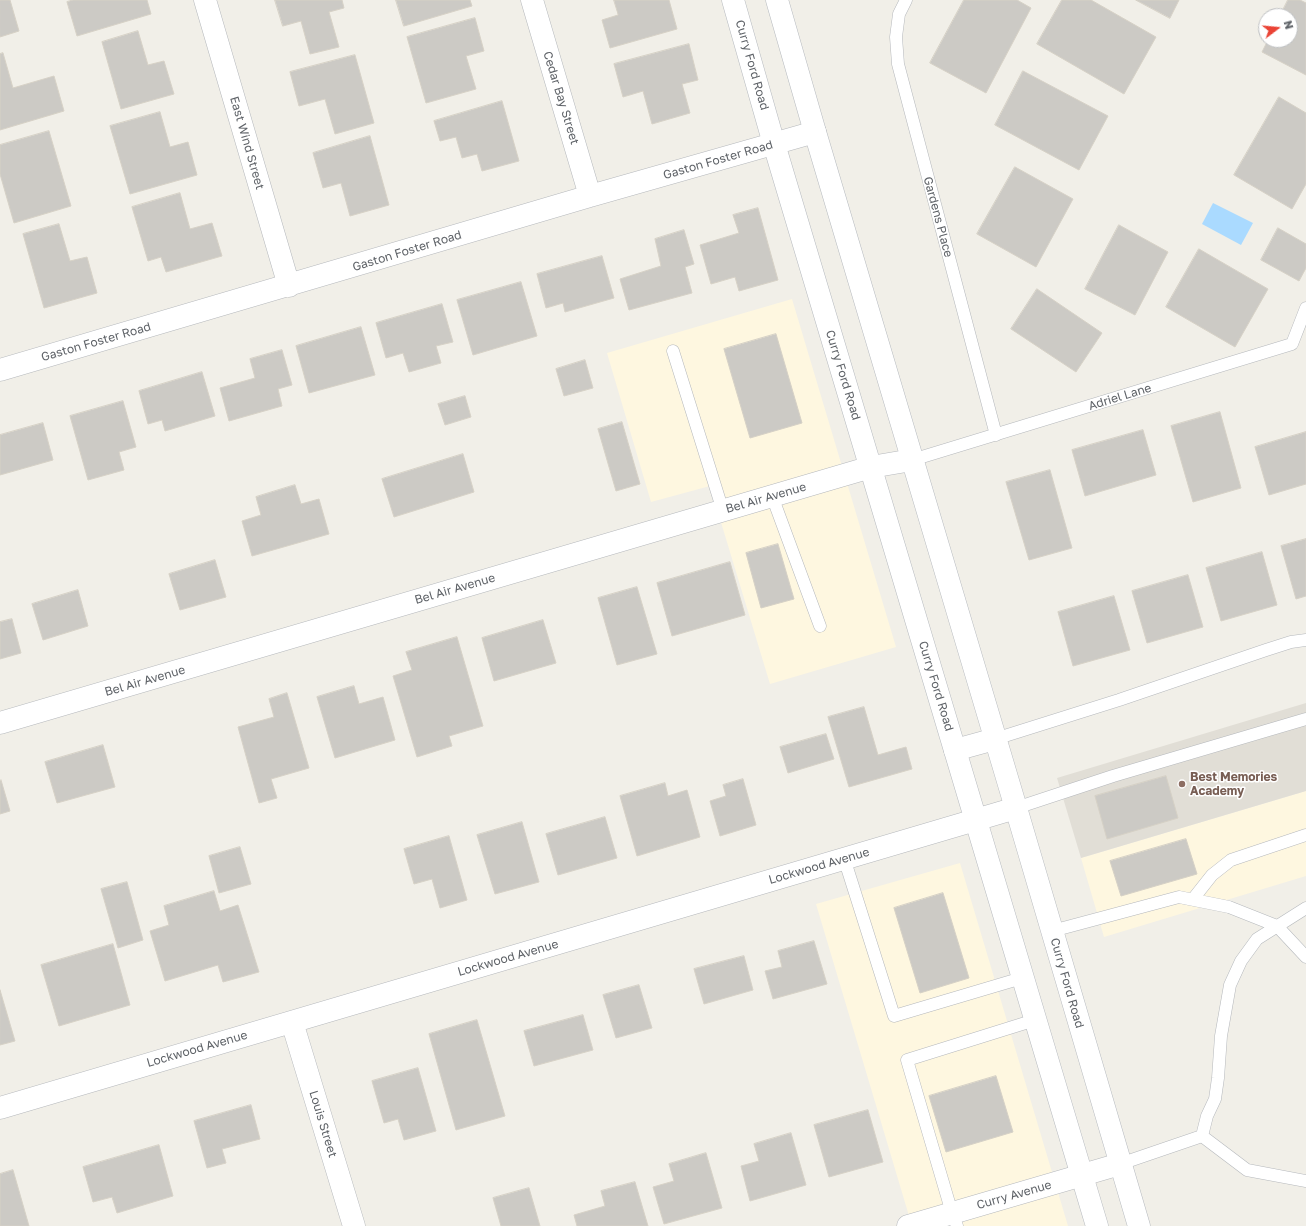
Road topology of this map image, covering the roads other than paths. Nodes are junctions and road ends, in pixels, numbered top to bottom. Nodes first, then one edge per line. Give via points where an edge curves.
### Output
1 (205, 0) edge
2 (532, 0) edge
3 (733, 0) edge
4 (777, 0) edge
5 (906, 0) edge
6 (814, 132) junction
7 (774, 144) junction
8 (590, 196) junction
9 (289, 286) junction
10 (1306, 308) edge
11 (673, 351) dead end
12 (0, 370) edge
13 (996, 435) junction
14 (912, 460) junction
15 (871, 467) junction
16 (772, 496) junction
17 (723, 511) junction
18 (820, 626) dead end
19 (1306, 640) edge
20 (1306, 719) edge
21 (0, 724) edge
22 (995, 739) junction
23 (955, 750) junction
24 (1016, 808) junction
25 (975, 820) junction
26 (1306, 835) edge
27 (844, 858) junction
28 (1193, 899) junction
29 (1306, 908) edge
30 (1277, 926) junction
31 (1052, 931) junction
32 (1306, 957) edge
33 (1022, 978) junction
34 (1035, 1020) junction
35 (292, 1022) junction
36 (0, 1108) edge
37 (1202, 1136) junction
38 (1120, 1164) junction
39 (1082, 1175) junction
40 (1306, 1181) edge
41 (954, 1220) edge
42 (354, 1226) edge
43 (908, 1226) edge
44 (1097, 1226) edge
45 (1139, 1226) edge

1 - 9 street, East Wind Street
2 - 8 street, Cedar Bay Street
3 - 7 street, Curry Ford Road
4 - 6 street, Curry Ford Road
5 - 13 lane, Gardens Place via 899,14 896,37 898,64
6 - 7 street, Gaston Foster Road
6 - 14 street, Curry Ford Road
7 - 8 street, Gaston Foster Road
7 - 15 street, Curry Ford Road
8 - 9 street, Gaston Foster Road
9 - 12 street, Gaston Foster Road
10 - 13 lane, Adriel Lane via 1292,344
11 - 17 lane
13 - 14 lane, Adriel Lane
14 - 15 street, Bel Air Avenue
14 - 22 street, Curry Ford Road
15 - 16 street, Bel Air Avenue
15 - 23 street, Curry Ford Road
16 - 17 street, Bel Air Avenue
16 - 18 lane
17 - 21 street, Bel Air Avenue
19 - 22 lane via 1291,642
20 - 24 lane
22 - 23 street
22 - 24 street, Curry Ford Road
23 - 25 street, Curry Ford Road
24 - 25 street, Lockwood Avenue
24 - 31 street, Curry Ford Road
25 - 27 street, Lockwood Avenue
25 - 33 street, Curry Ford Road
26 - 28 lane via 1231,860 1212,875
27 - 33 lane via 894,1016
27 - 35 street, Lockwood Avenue
28 - 30 lane via 1229,906
28 - 31 lane via 1179,897
29 - 30 lane
30 - 32 lane
30 - 37 lane via 1257,939 1241,961 1230,985 1221,1036 1215,1099
31 - 38 street, Curry Ford Road
33 - 34 street, Curry Ford Road
34 - 39 street, Curry Ford Road
34 - 41 lane via 907,1060
35 - 36 street, Lockwood Avenue
35 - 42 street, Louis Street
37 - 38 lane
37 - 40 lane via 1247,1170
38 - 39 street, Curry Avenue
38 - 45 street, Curry Ford Road
39 - 41 street, Curry Avenue
39 - 44 street, Curry Ford Road
41 - 43 street, Curry Avenue

